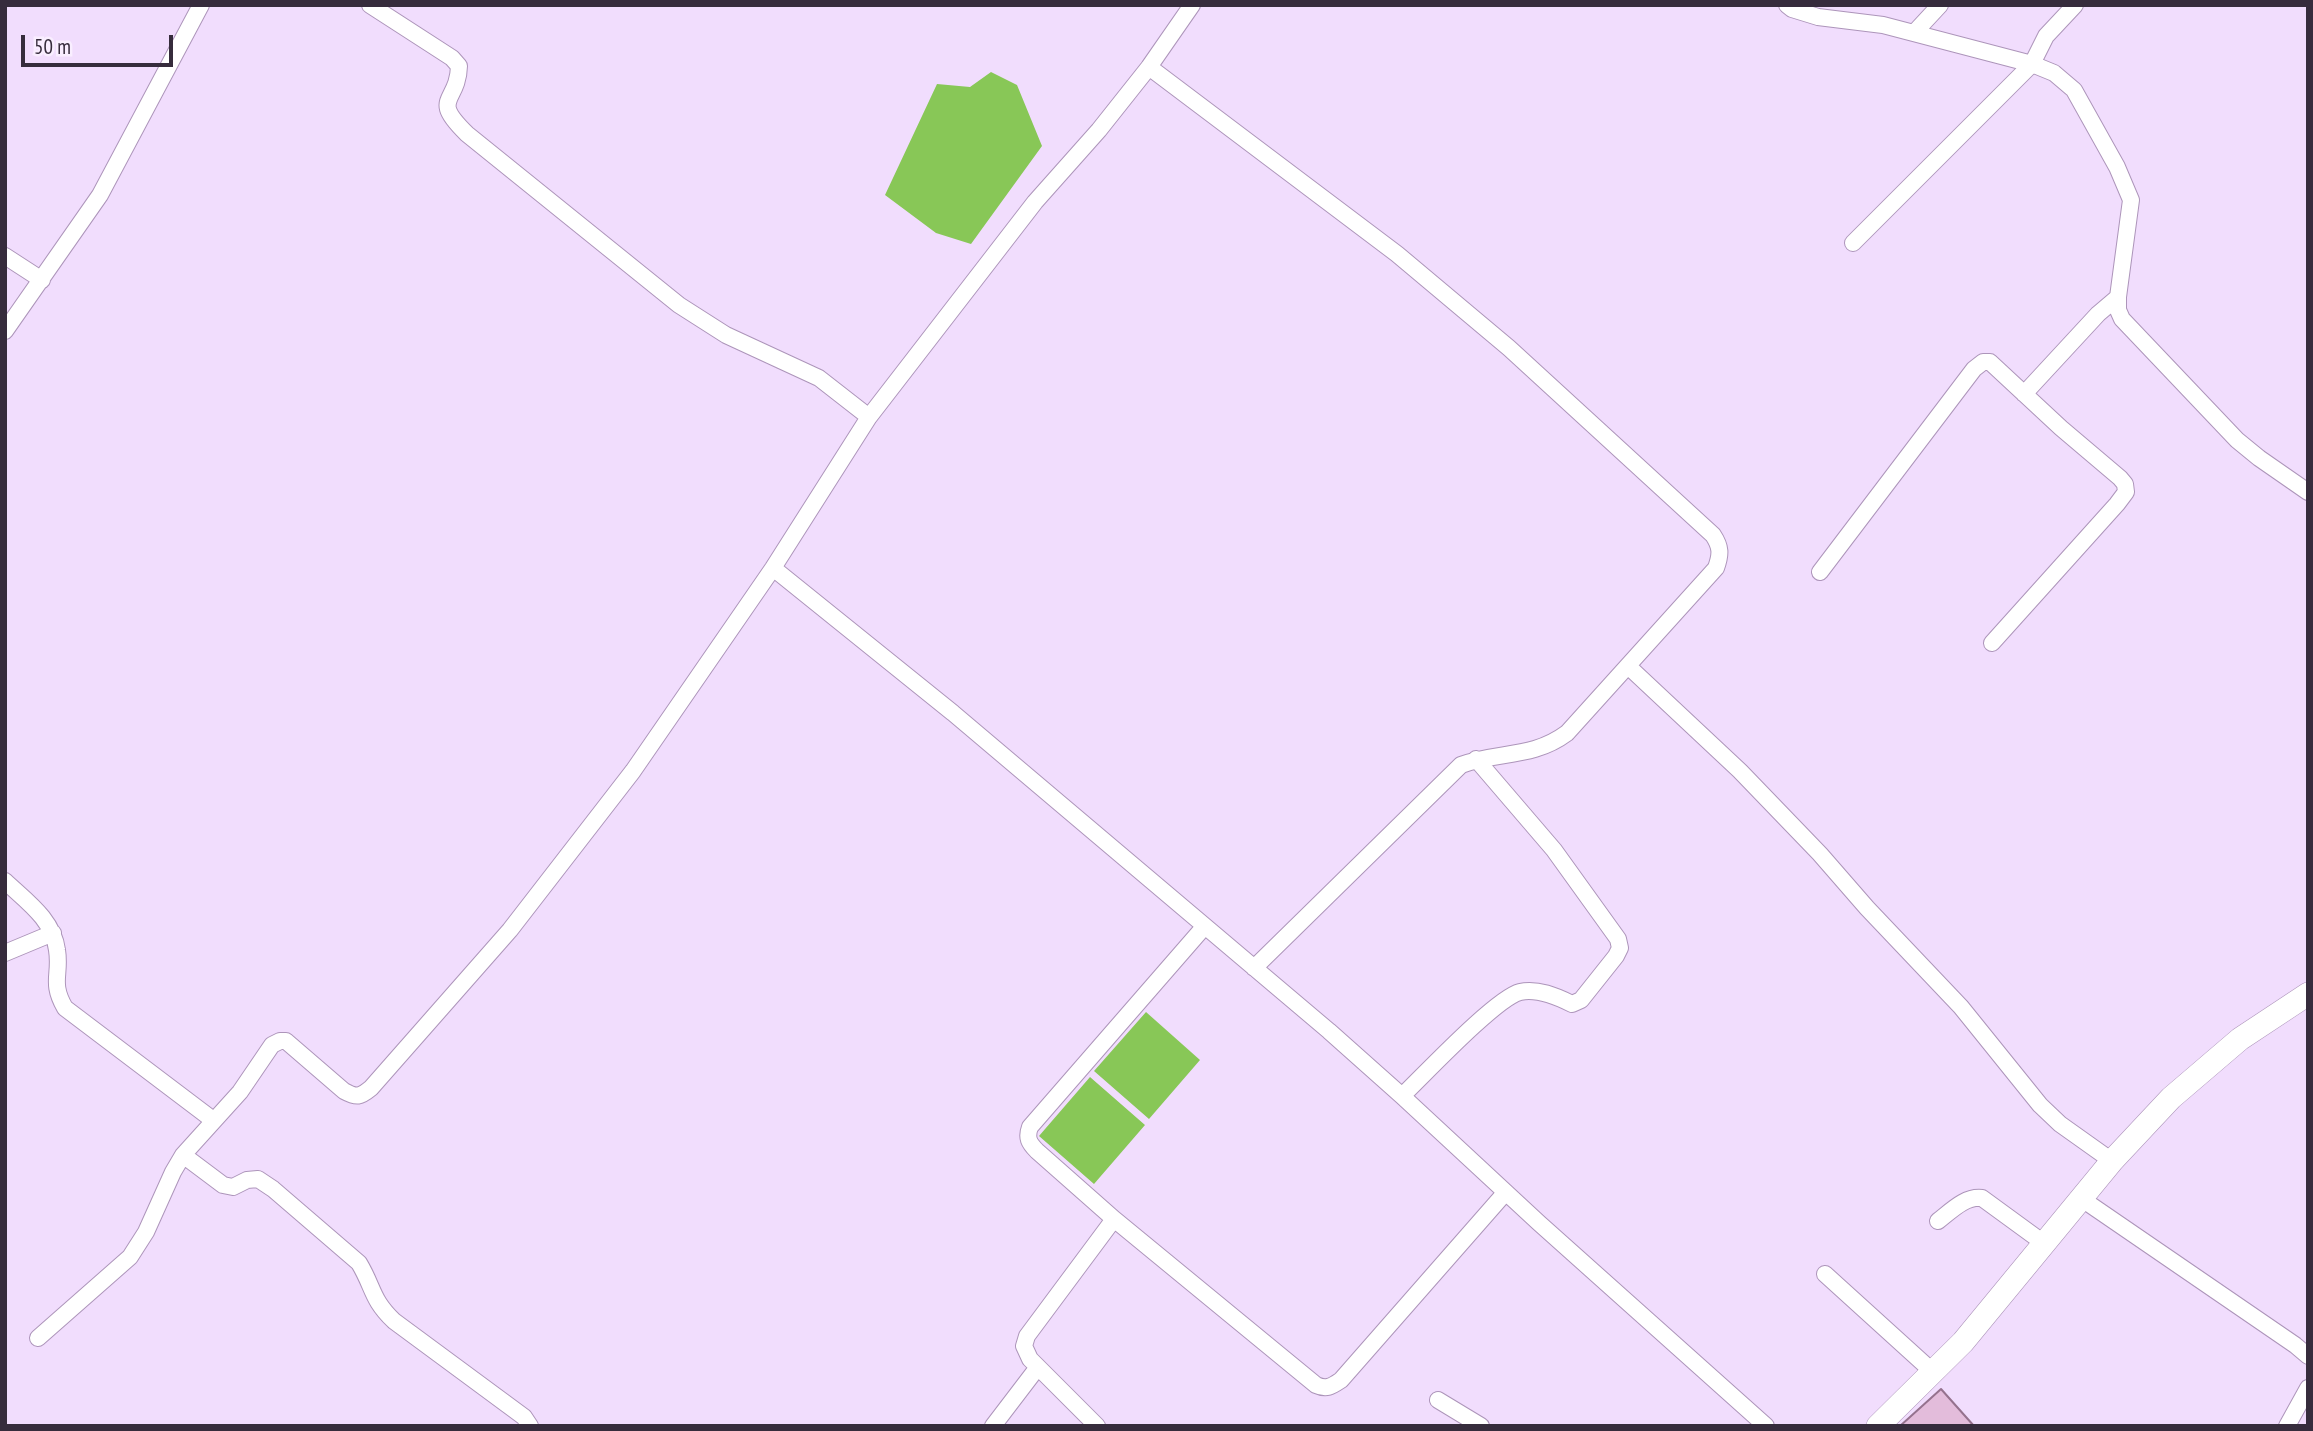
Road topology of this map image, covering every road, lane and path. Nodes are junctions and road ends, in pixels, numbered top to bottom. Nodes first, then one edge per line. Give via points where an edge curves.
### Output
1 (201, 5) edge
2 (370, 5) edge
3 (1192, 5) edge
4 (1787, 5) edge
5 (1940, 5) edge
6 (2075, 5) edge
7 (1914, 33) junction
8 (2032, 64) junction
9 (1149, 67) junction
10 (1853, 243) dead end
11 (5, 256) edge
12 (42, 280) junction
13 (2118, 297) junction
14 (5, 331) edge
15 (2024, 394) junction
16 (869, 417) junction
17 (2308, 492) edge
18 (773, 568) junction
19 (1820, 572) dead end
20 (1992, 643) dead end
21 (1629, 667) junction
22 (1476, 759) junction
23 (5, 881) edge
24 (1204, 927) junction
25 (53, 933) junction
26 (5, 953) edge
27 (1254, 968) junction
28 (2308, 995) edge
29 (1402, 1096) junction
30 (213, 1120) junction
31 (183, 1155) junction
32 (2112, 1161) junction
33 (1506, 1193) junction
34 (2082, 1199) junction
35 (1114, 1219) junction
36 (1938, 1221) dead end
37 (2045, 1244) junction
38 (1825, 1274) dead end
39 (38, 1338) dead end
40 (2308, 1356) edge
41 (1038, 1367) junction
42 (1933, 1372) junction
43 (2308, 1388) edge
44 (1438, 1400) dead end
45 (1890, 1422) edge
46 (530, 1426) edge
47 (993, 1426) edge
48 (1097, 1426) edge
49 (1481, 1426) edge
50 (1766, 1426) edge
51 (2287, 1426) edge

1 - 12 street via 100,195
2 - 16 street via 459,66 447,111 467,134 679,305 726,335 819,378
3 - 9 street
4 - 7 street via 1818,17
5 - 7 street
6 - 8 street via 2046,36
7 - 8 street
8 - 10 street
8 - 13 street via 2054,73 2074,90 2131,200
9 - 16 street via 1035,202
9 - 21 street via 1408,263 1509,348 1713,535 1719,545 1716,568
11 - 12 street
12 - 14 street
13 - 15 street
13 - 17 street via 2122,319 2237,440
15 - 19 street via 1990,362 1974,369
15 - 20 street via 2120,478 2126,492
16 - 18 street
18 - 24 street via 953,713
18 - 30 street via 632,771 518,920 371,1088 354,1097 291,1044 280,1041 272,1045 240,1092
21 - 22 street via 1555,742
21 - 32 street via 1820,854 1961,1007 2040,1105
22 - 27 street via 1461,765 1436,788
22 - 29 street via 1554,850 1620,948 1581,1000 1572,1004 1534,991 1517,993 1497,1006
23 - 25 street via 44,918
24 - 27 street
24 - 35 street via 1027,1134 1037,1151
25 - 26 street
25 - 30 street via 58,952 55,983 65,1008
27 - 29 street
28 - 32 street via 2239,1039 2171,1098
29 - 33 street
30 - 31 street
31 - 39 street via 130,1257
31 - 46 street via 223,1185 233,1187 258,1179 273,1189 359,1263 373,1296 387,1314
32 - 34 street
33 - 35 street via 1341,1380 1324,1389
33 - 50 street
34 - 37 street
34 - 40 street
35 - 41 street via 1027,1336 1025,1352
36 - 37 street via 1964,1201 1982,1198
37 - 42 street
38 - 42 street
41 - 47 street
41 - 48 street
42 - 45 street
43 - 51 street
44 - 49 street

